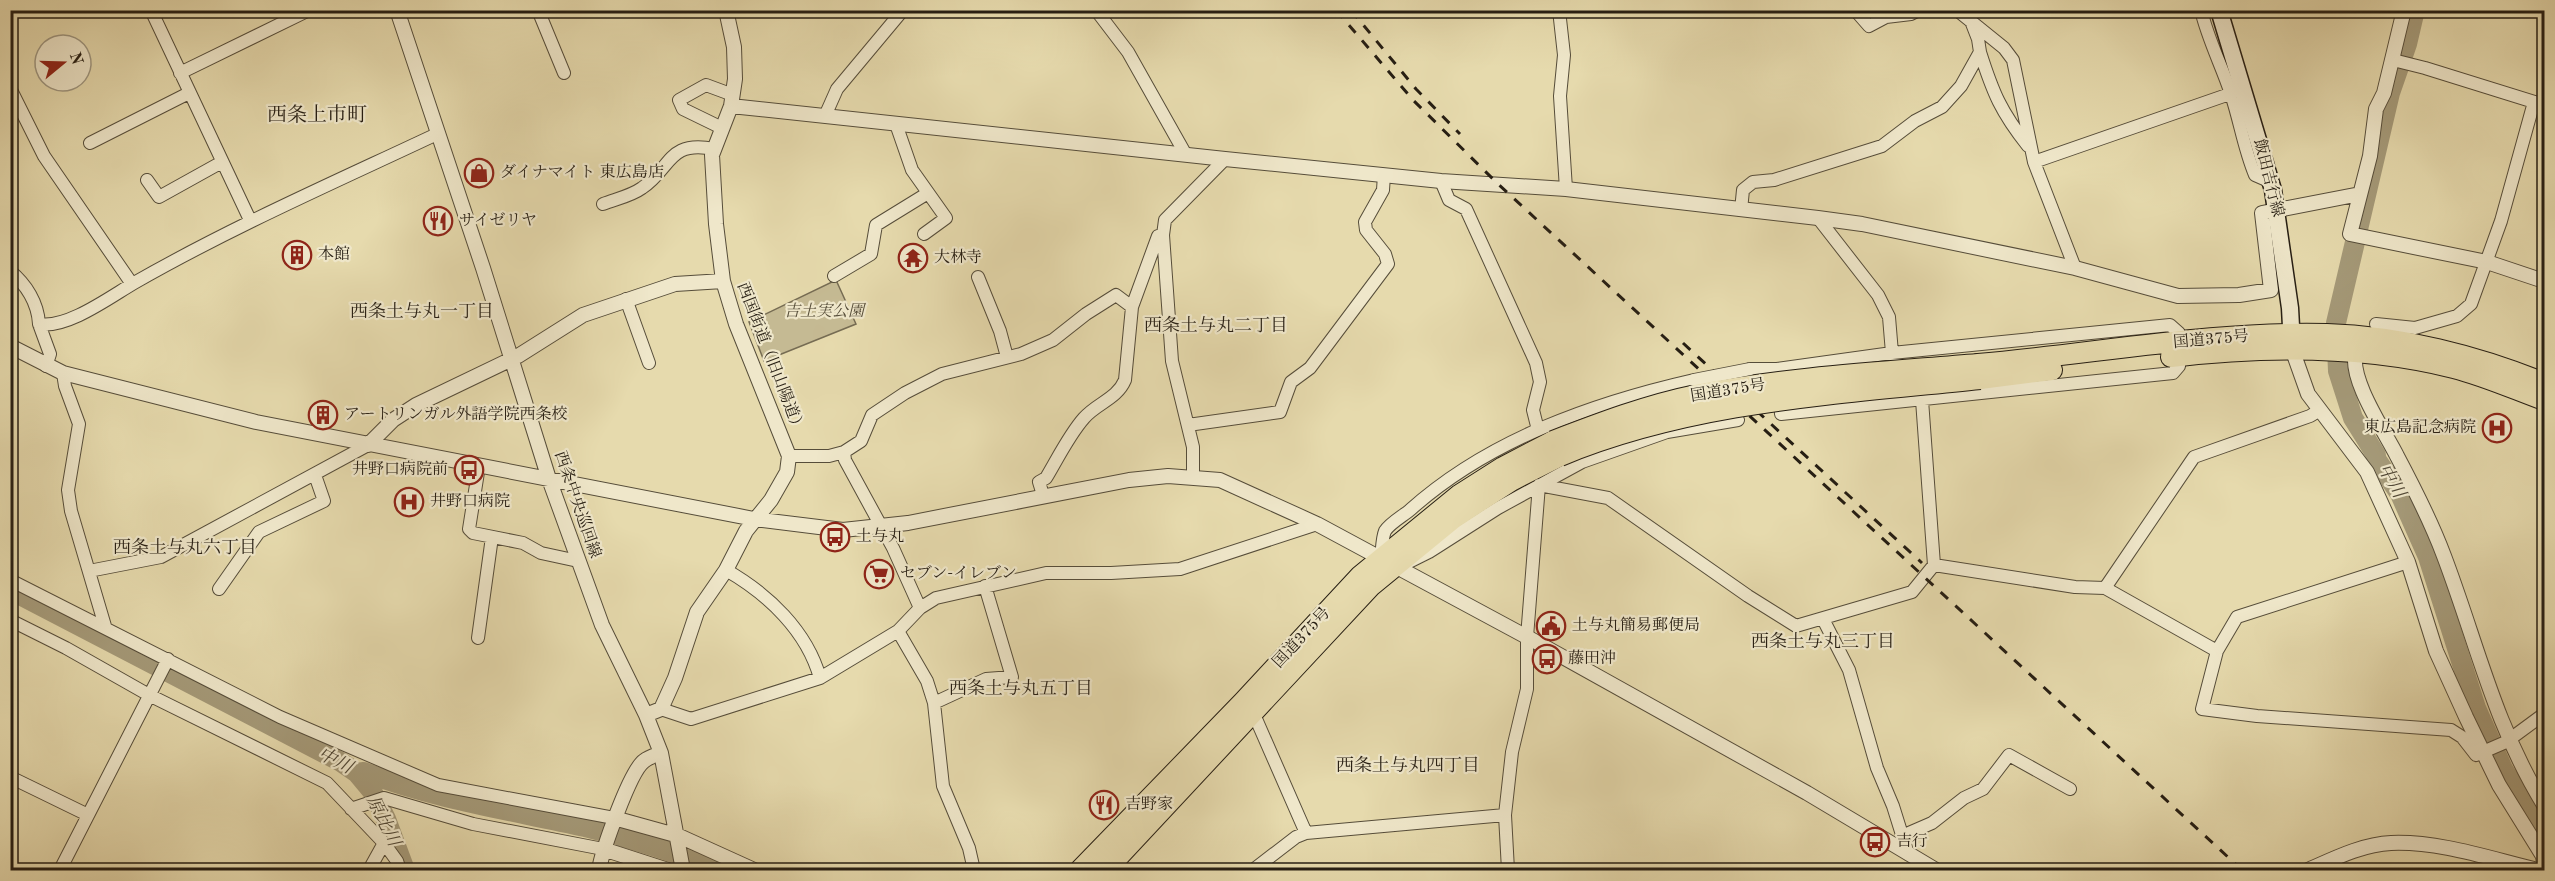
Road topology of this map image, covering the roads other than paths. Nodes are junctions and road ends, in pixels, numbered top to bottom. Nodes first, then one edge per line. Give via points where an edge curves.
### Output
1 (151, 10) edge
2 (309, 10) edge
3 (397, 10) edge
4 (538, 10) edge
5 (726, 10) edge
6 (903, 10) edge
7 (1096, 10) edge
8 (1559, 10) edge
9 (1855, 10) edge
10 (1919, 10) edge
11 (2201, 10) edge
12 (2219, 10) edge
13 (2403, 10) edge
14 (1958, 11) edge
15 (1971, 21) junction
16 (1980, 52) junction
17 (2395, 61) junction
18 (180, 73) junction
19 (564, 73) dead end
20 (10, 88) edge
21 (2237, 91) junction
22 (189, 93) junction
23 (732, 100) junction
24 (2539, 103) edge
25 (825, 116) junction
26 (896, 124) junction
27 (722, 129) junction
28 (437, 134) junction
29 (90, 144) dead end
30 (714, 149) junction
31 (2031, 149) junction
32 (1186, 155) junction
33 (1225, 159) junction
34 (222, 162) junction
35 (2034, 162) junction
36 (1384, 175) junction
37 (147, 180) dead end
38 (1441, 180) junction
39 (1566, 189) junction
40 (928, 193) junction
41 (2360, 194) junction
42 (603, 204) dead end
43 (1741, 210) junction
44 (2277, 210) junction
45 (1818, 218) junction
46 (250, 220) junction
47 (924, 234) dead end
48 (1163, 235) junction
49 (2487, 262) junction
50 (2075, 268) junction
51 (10, 271) edge
52 (834, 276) dead end
53 (978, 277) dead end
54 (723, 281) junction
55 (2544, 282) edge
56 (132, 284) junction
57 (626, 299) junction
58 (1132, 307) junction
59 (39, 324) junction
60 (2376, 324) dead end
61 (2393, 334) junction
62 (2292, 342) junction
63 (10, 346) edge
64 (2354, 347) junction
65 (2180, 349) junction
66 (1892, 353) junction
67 (1007, 357) junction
68 (512, 359) junction
69 (649, 363) dead end
70 (46, 366) junction
71 (1777, 369) junction
72 (63, 373) junction
73 (2544, 383) edge
74 (1652, 389) junction
75 (1922, 400) junction
76 (2544, 400) edge
77 (2320, 410) junction
78 (1565, 419) junction
79 (1738, 420) dead end
80 (1188, 425) junction
81 (1667, 432) junction
82 (1551, 442) junction
83 (368, 445) junction
84 (844, 452) junction
85 (789, 456) junction
86 (1582, 462) junction
87 (479, 466) junction
88 (315, 475) junction
89 (1193, 476) junction
90 (549, 479) junction
91 (1539, 485) junction
92 (1043, 495) junction
93 (754, 519) junction
94 (1317, 524) junction
95 (880, 527) junction
96 (492, 537) junction
97 (578, 561) junction
98 (1388, 562) junction
99 (2408, 562) junction
100 (1934, 565) junction
101 (726, 570) junction
102 (89, 571) junction
103 (10, 580) edge
104 (984, 586) junction
105 (2105, 588) junction
106 (219, 589) dead end
107 (920, 608) junction
108 (1824, 619) junction
109 (10, 620) edge
110 (105, 626) junction
111 (898, 631) junction
112 (1527, 637) junction
113 (478, 638) dead end
114 (2217, 651) junction
115 (167, 661) junction
116 (820, 678) junction
117 (150, 693) junction
118 (934, 703) junction
119 (661, 709) junction
120 (1253, 712) junction
121 (2544, 714) edge
122 (646, 716) junction
123 (2507, 741) junction
124 (2486, 752) junction
125 (661, 753) junction
126 (10, 777) edge
127 (2070, 789) dead end
128 (2544, 805) edge
129 (354, 807) junction
130 (88, 815) junction
131 (1505, 815) junction
132 (614, 820) junction
133 (1306, 833) junction
134 (1902, 836) junction
135 (679, 838) junction
136 (384, 843) junction
137 (604, 847) junction
138 (1908, 854) junction
139 (2544, 864) edge
140 (60, 870) edge
141 (369, 870) edge
142 (400, 870) edge
143 (599, 870) edge
144 (668, 870) edge
145 (683, 870) edge
146 (753, 870) edge
147 (974, 870) edge
148 (1080, 870) edge
149 (1106, 870) edge
150 (1253, 870) edge
151 (1508, 870) edge
152 (1936, 870) edge
153 (2308, 870) edge
154 (2538, 870) edge

1 - 18 street
2 - 18 street
3 - 28 street, 西条中央巡回線
4 - 19 street
5 - 23 street, 西国街道（旧山陽道） via 735,47
6 - 25 street via 837,89
7 - 32 street via 1128,52
8 - 39 street via 1564,55 1560,96
9 - 10 street via 1869,26 1886,17
11 - 21 street via 2213,51
12 - 21 main road, 飯田吉行線
13 - 17 street
14 - 15 street
15 - 16 street
15 - 31 street via 2013,60
16 - 31 street via 1993,95
16 - 43 street via 1961,86 1942,107 1882,146 1774,180 1753,182 1743,190
17 - 24 street
17 - 41 street via 2376,109
18 - 22 street
20 - 56 street via 44,156
21 - 35 street
21 - 44 main road, 飯田吉行線 via 2271,182
22 - 29 street
22 - 34 street
23 - 25 street
23 - 27 street, 西国街道（旧山陽道）
23 - 27 street via 706,86 679,100 683,109
24 - 49 street
25 - 26 street
26 - 32 street
26 - 40 street via 912,170
27 - 30 street, 西国街道（旧山陽道）
28 - 46 street
28 - 68 street, 西条中央巡回線
30 - 42 street via 685,149 674,154 641,189
30 - 54 street, 西国街道（旧山陽道） via 716,224
31 - 35 street
32 - 33 street
33 - 36 street
33 - 48 street via 1166,220
34 - 37 street via 159,197
34 - 46 street
35 - 50 street
36 - 38 street
36 - 80 street via 1383,190 1365,222 1388,264 1310,368 1291,382 1280,412
38 - 39 street
38 - 82 street via 1449,200 1466,209 1536,363 1540,382 1533,410
39 - 43 street
40 - 47 street via 946,218
40 - 52 street via 876,225 871,254
41 - 44 street
41 - 49 street via 2350,234
43 - 45 street
44 - 50 street via 2262,213 2271,290 2178,296
44 - 62 main road, 飯田吉行線
45 - 50 street
45 - 66 street via 1878,295 1889,317
46 - 56 street
48 - 58 street via 1158,236
48 - 80 street via 1172,361
49 - 55 street
49 - 61 street via 2465,310 2457,316
51 - 59 street via 26,287 39,311
53 - 67 street
54 - 57 street via 675,284
54 - 85 street, 西国街道（旧山陽道） via 736,324
56 - 59 street via 92,308 50,326
57 - 68 street via 582,315
57 - 69 street
58 - 67 street via 1116,295 1053,340
58 - 92 street via 1121,389 1082,421 1046,478 1039,482
59 - 70 street via 50,354
60 - 61 street
61 - 64 highway, 国道375号
61 - 73 highway, 国道375号
62 - 64 highway, 国道375号
62 - 65 highway, 国道375号
62 - 77 street via 2308,394
63 - 70 street
64 - 76 highway, 国道375号 via 2452,368
64 - 123 street via 2353,360 2367,399 2444,555
65 - 66 street via 2179,333 2170,325
65 - 75 street via 2179,366 2173,373
65 - 82 highway, 国道375号, bridge via 1979,371 1777,383 1696,395 1596,424
66 - 71 street
66 - 75 street
67 - 84 street via 942,374 905,393 872,415 861,441
68 - 83 street via 416,405 393,420
68 - 90 street, 西条中央巡回線
70 - 72 street
71 - 74 street, bridge via 1750,369
71 - 75 street via 1781,414
72 - 83 street via 256,422
72 - 102 street via 79,424 68,490 70,512
74 - 78 street
74 - 81 street
75 - 100 street
77 - 99 street via 2367,472
77 - 105 street via 2194,458
78 - 82 street
78 - 86 street
79 - 81 street
80 - 89 street
81 - 86 street
82 - 98 highway, 国道375号 via 1460,495
83 - 87 street
83 - 88 street
84 - 85 street
84 - 95 street
85 - 93 street, 西国街道（旧山陽道） via 787,472
86 - 91 street
87 - 90 street
87 - 96 street via 469,529
88 - 102 street via 161,557
88 - 106 street via 324,501 259,532
89 - 92 street via 1129,480
89 - 94 street via 1247,490
90 - 93 street
90 - 97 street, 西条中央巡回線
91 - 98 street via 1414,561
91 - 108 street via 1608,498 1796,626
91 - 112 street
92 - 95 street
93 - 95 street via 843,530
93 - 101 street, 西国街道（旧山陽道）
94 - 98 street
94 - 104 street via 1180,569 1046,573
95 - 107 street
96 - 97 street
96 - 113 street
97 - 122 street, 西条中央巡回線 via 602,625
98 - 112 street
98 - 120 highway, 国道375号 via 1371,586
98 - 148 highway, 国道375号 via 1360,576
99 - 114 street via 2237,617
99 - 124 street via 2436,651
100 - 105 street via 2075,587
100 - 108 street via 1912,592
101 - 116 street via 753,585 772,603 809,649
101 - 119 street, 西国街道（旧山陽道） via 697,612
102 - 110 street
103 - 110 street
104 - 107 street via 936,598
104 - 118 street via 1012,677 986,679
105 - 114 street
107 - 111 street
108 - 134 street via 1849,670 1877,768
109 - 117 street
110 - 115 street
111 - 116 street
111 - 118 street via 927,681
112 - 131 street via 1527,689 1512,753
112 - 138 street via 1807,793
114 - 124 street via 2202,709 2451,730 2476,755
115 - 117 street
115 - 132 street via 280,717 438,784
116 - 119 street via 690,719
117 - 129 street via 327,783
117 - 130 street
118 - 147 street via 943,786
119 - 122 street
120 - 133 street
120 - 149 highway, 国道375号
121 - 123 street
122 - 125 street, 西条中央巡回線
123 - 124 street
123 - 128 street
124 - 139 street
125 - 132 street via 642,762
125 - 135 street, 西条中央巡回線
126 - 130 street
127 - 134 street via 2009,754 1983,789 1964,798 1932,823
129 - 136 street
129 - 137 street via 384,798 473,824
130 - 140 street
131 - 133 street
131 - 151 street
132 - 135 street
132 - 137 street
133 - 150 street
134 - 138 street
135 - 145 street, 西条中央巡回線
135 - 146 street
136 - 141 street
136 - 142 street
137 - 143 street
137 - 144 street
138 - 152 street
153 - 154 street via 2339,856 2390,843 2428,844

